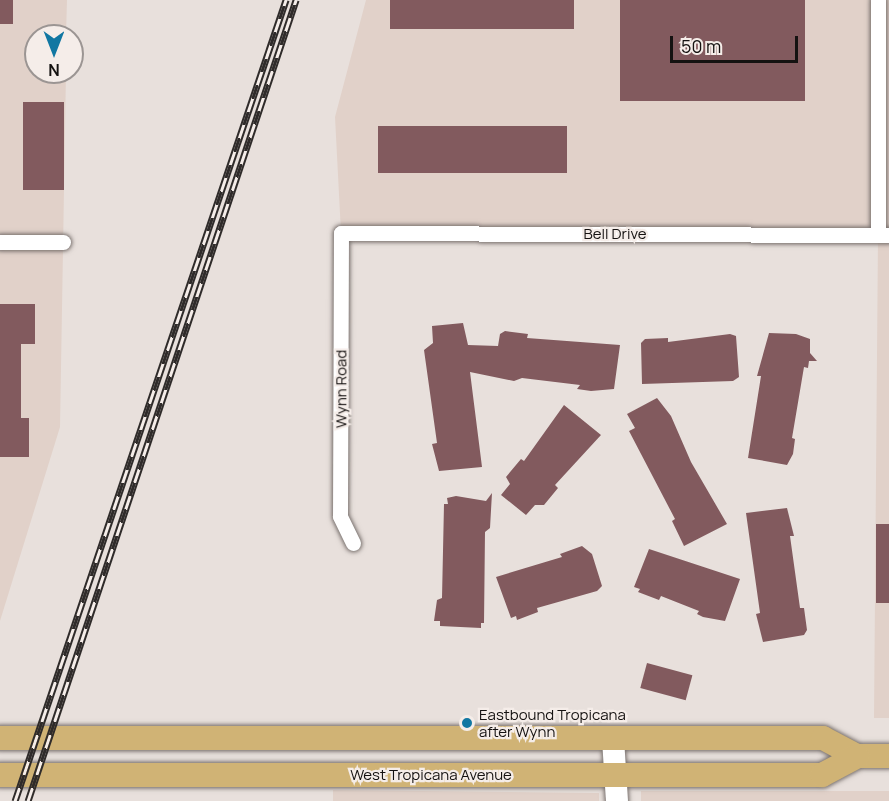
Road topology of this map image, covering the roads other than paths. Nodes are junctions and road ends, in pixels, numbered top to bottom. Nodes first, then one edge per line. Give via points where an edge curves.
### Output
1 (878, 0) edge
2 (341, 233) joint
3 (884, 235) edge
4 (0, 242) edge
5 (63, 242) dead end
6 (353, 543) dead end
7 (0, 738) edge
8 (613, 739) junction
9 (857, 756) junction
10 (889, 756) edge
11 (617, 774) junction
12 (0, 775) edge
13 (617, 801) edge

1 - 3 street
2 - 3 street, Bell Drive
2 - 6 street, Wynn Road via 340,516
4 - 5 street
7 - 8 main road, West Tropicana Avenue
8 - 9 main road, West Tropicana Avenue via 823,738
8 - 11 street
9 - 10 main road, West Tropicana Avenue
9 - 11 main road, West Tropicana Avenue via 822,775
11 - 12 main road, West Tropicana Avenue
11 - 13 street

